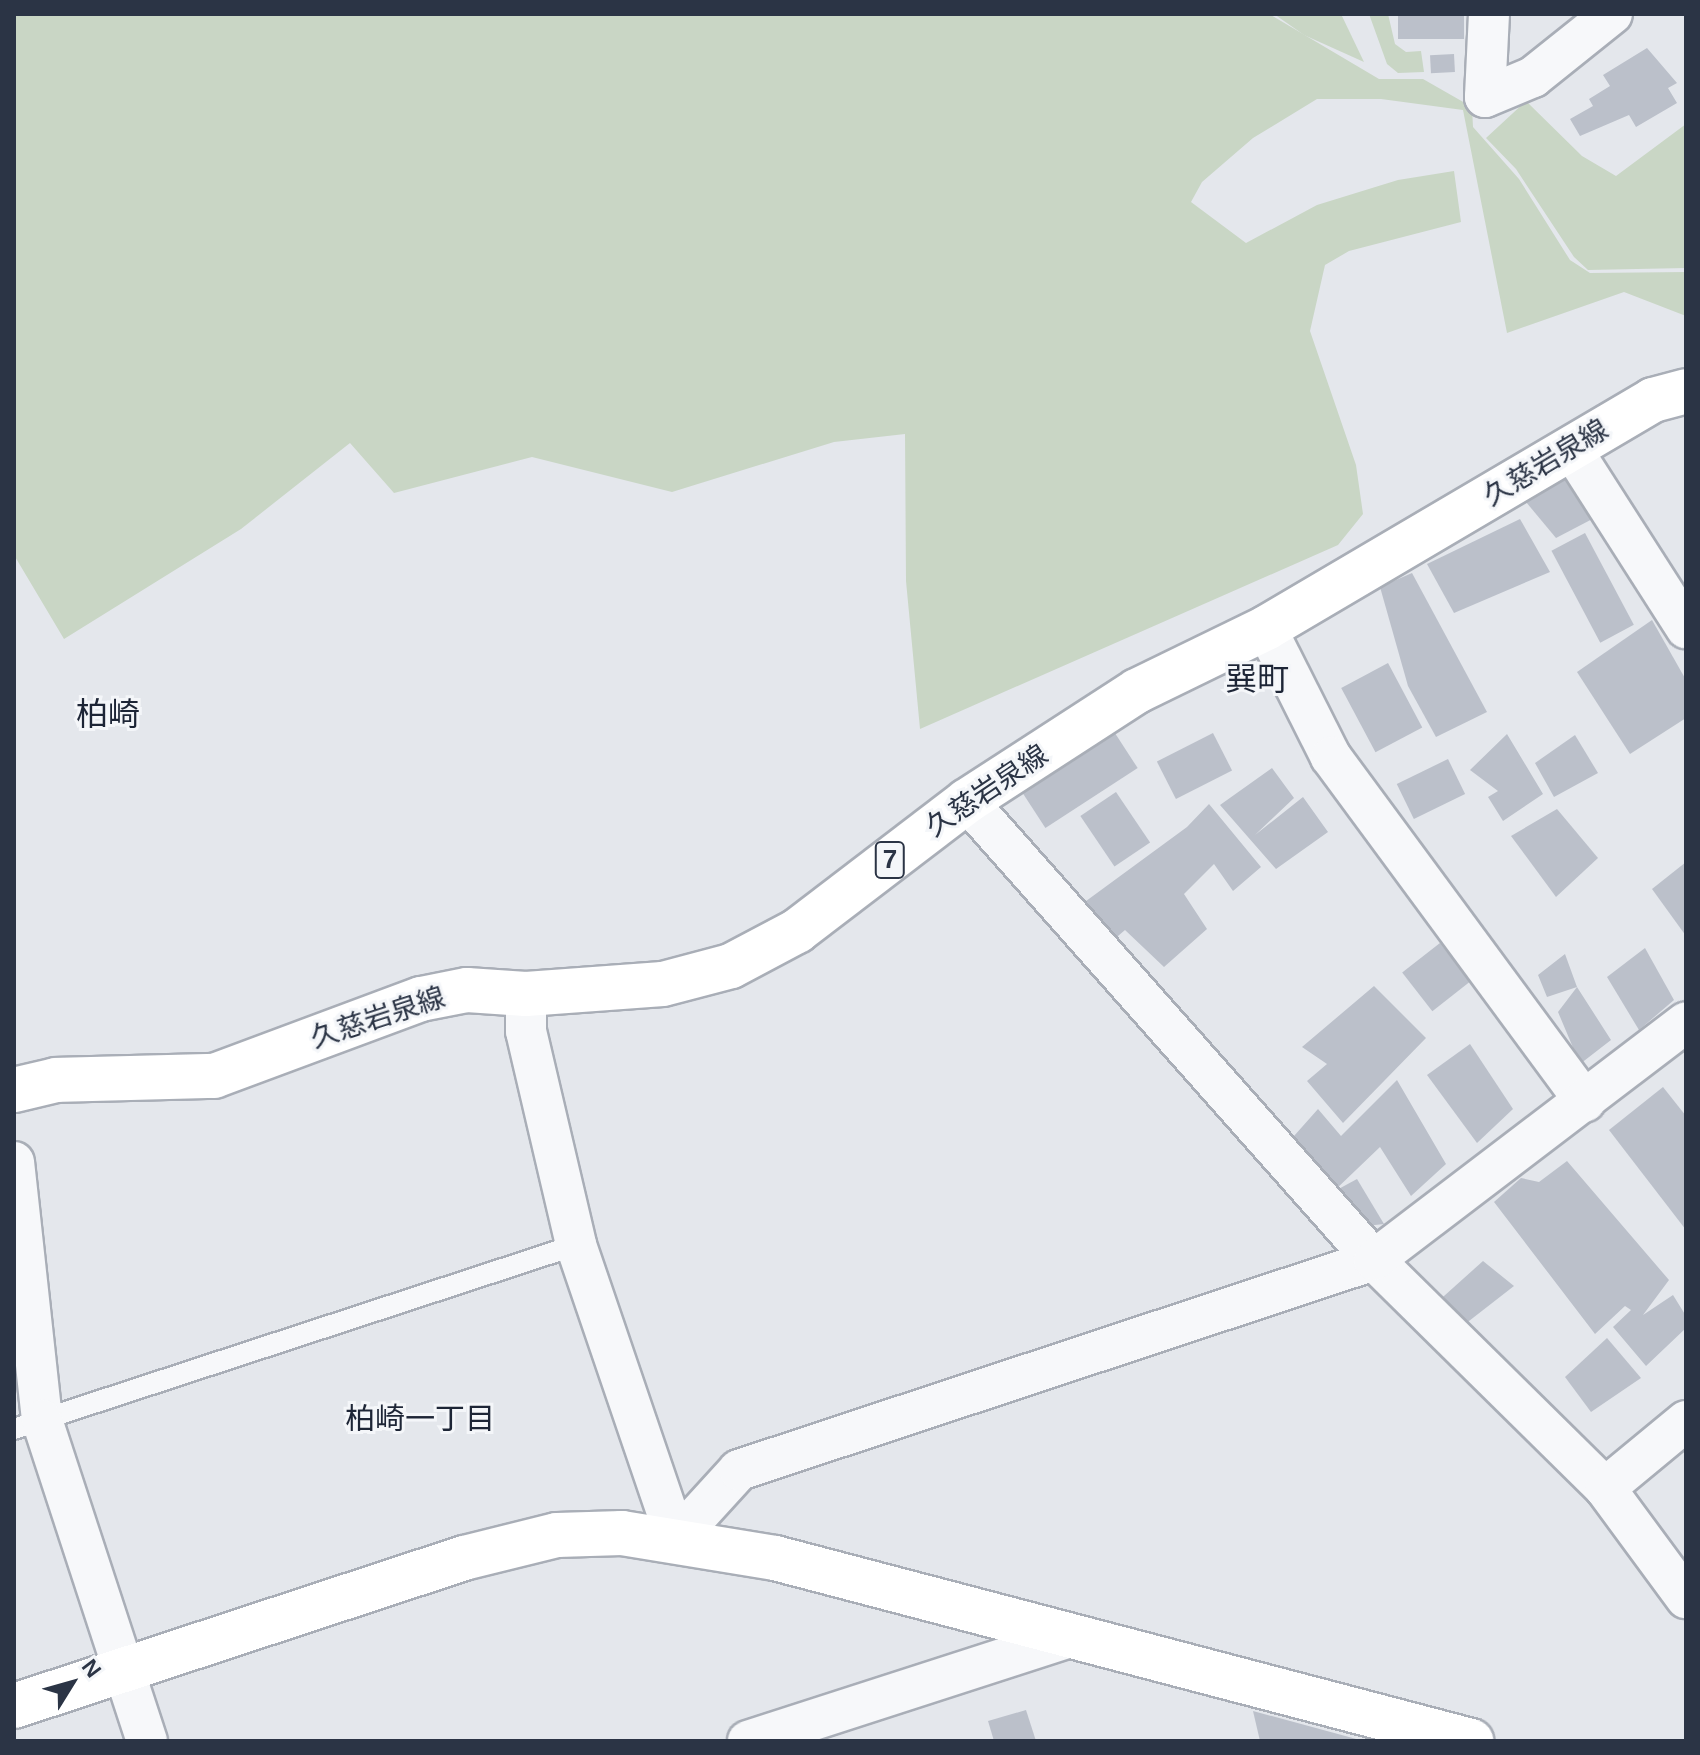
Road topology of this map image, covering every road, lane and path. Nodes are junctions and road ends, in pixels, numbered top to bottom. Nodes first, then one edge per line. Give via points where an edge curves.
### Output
1 (1489, 14) edge
2 (1612, 14) edge
3 (1686, 391) edge
4 (1571, 448) junction
5 (1685, 625) edge
6 (1266, 628) junction
7 (967, 801) junction
8 (526, 994) junction
9 (1686, 1022) edge
10 (14, 1090) edge
11 (1585, 1101) junction
12 (14, 1162) edge
13 (576, 1245) junction
14 (1374, 1260) junction
15 (1686, 1421) edge
16 (28, 1425) edge
17 (1605, 1488) junction
18 (676, 1539) junction
19 (1686, 1598) edge
20 (1073, 1636) junction
21 (125, 1670) junction
22 (14, 1706) edge
23 (147, 1741) edge
24 (748, 1741) edge
25 (1471, 1741) edge

1 - 2 street via 1485,97 1533,77
3 - 4 main road, 久慈岩泉線 / 7 via 1653,400
4 - 5 street
4 - 6 main road, 久慈岩泉線 / 7
6 - 7 main road, 久慈岩泉線 / 7 via 1137,691
6 - 11 street via 1331,757
7 - 8 main road, 久慈岩泉線 / 7 via 797,931 731,966 663,984
7 - 14 street
8 - 10 main road, 久慈岩泉線 / 7 via 467,990 421,999 214,1076 56,1080
8 - 13 street via 526,1031
9 - 11 street
11 - 14 street
12 - 16 street
13 - 16 lane
13 - 18 street
14 - 17 street
14 - 18 street via 739,1470
15 - 17 street
16 - 21 street
17 - 19 street
18 - 20 main road via 775,1558
18 - 21 main road via 622,1533 557,1535 464,1558
20 - 24 street
20 - 25 main road
21 - 22 main road
21 - 23 street

